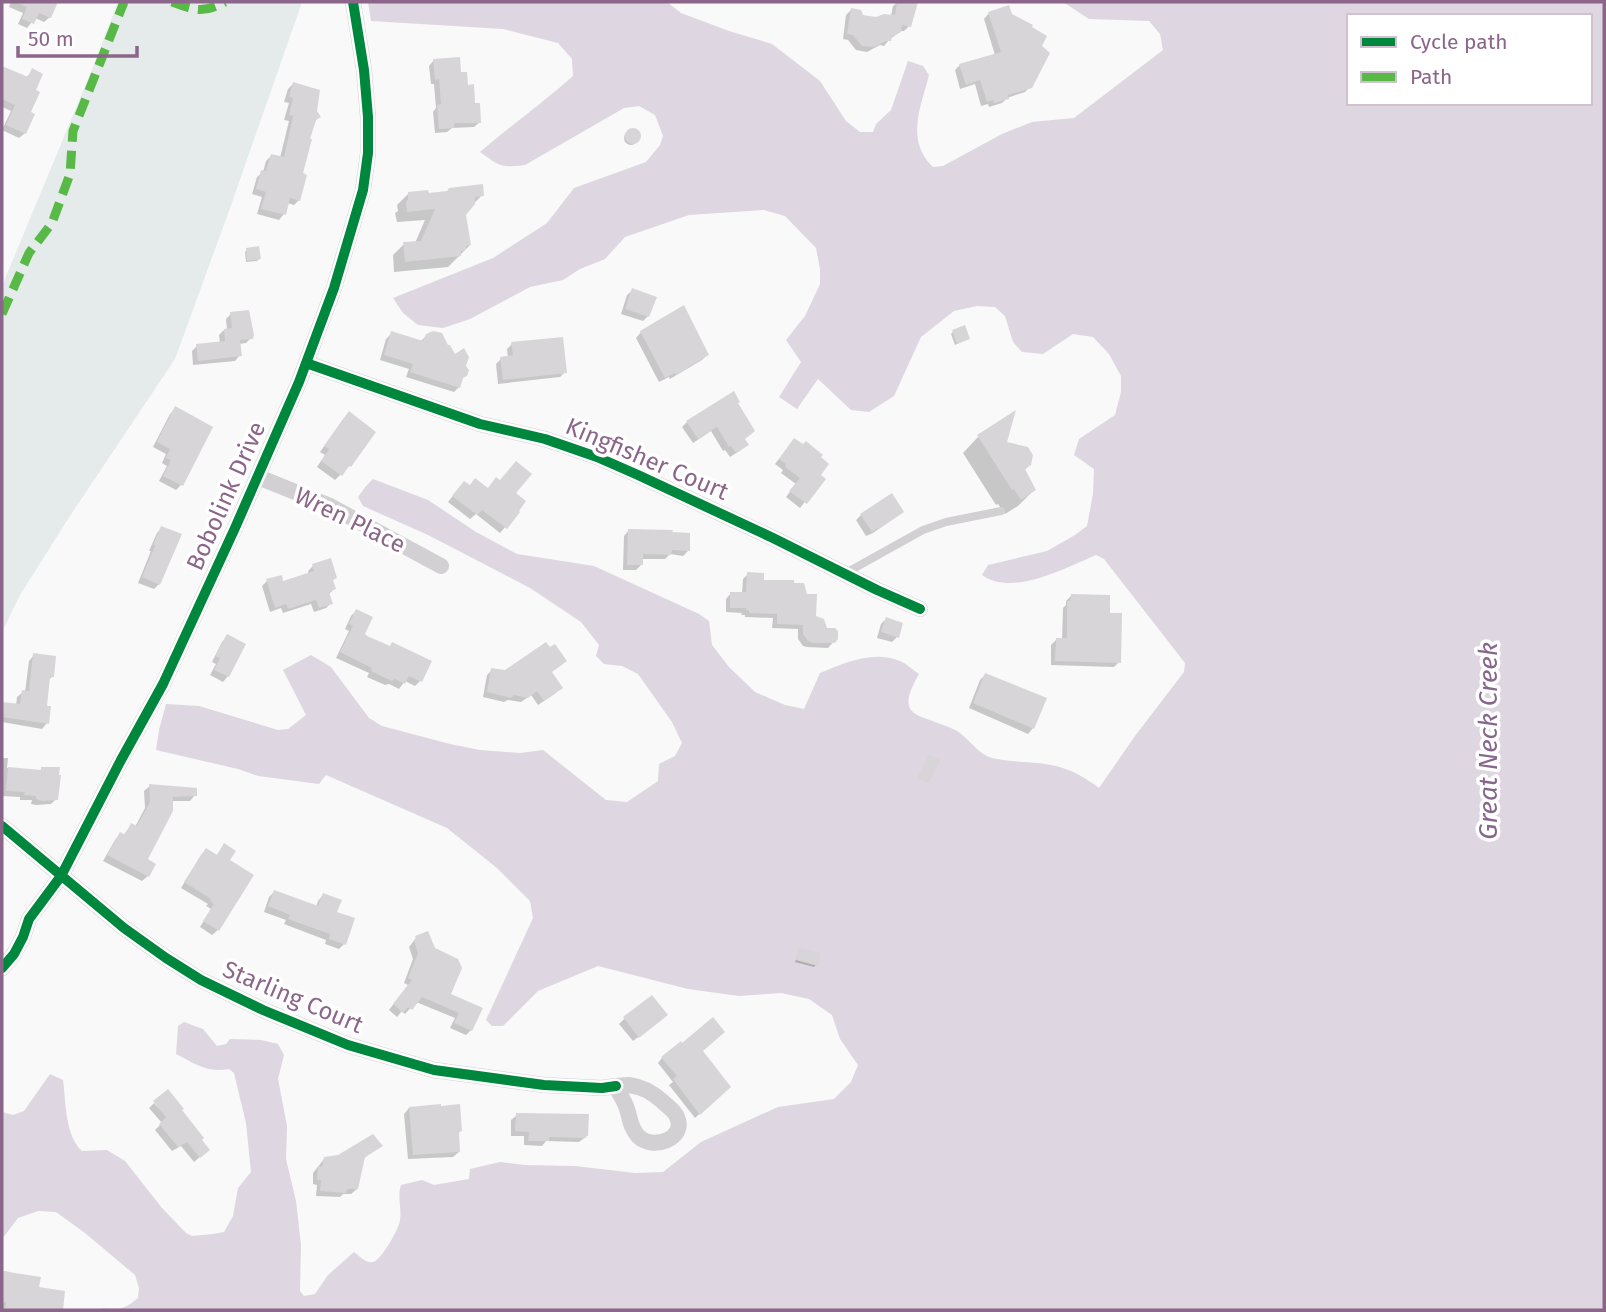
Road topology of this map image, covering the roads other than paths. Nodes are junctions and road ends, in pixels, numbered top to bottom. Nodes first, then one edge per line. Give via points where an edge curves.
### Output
1 (353, 2) edge
2 (306, 363) junction
3 (258, 477) junction
4 (1001, 511) dead end
5 (441, 566) dead end
6 (844, 574) junction
7 (920, 609) dead end
8 (2, 826) edge
9 (61, 876) junction
10 (2, 968) edge
11 (616, 1086) dead end

1 - 2 street, Bobolink Drive via 364,70 368,153 363,190
2 - 3 street, Bobolink Drive
2 - 6 street, Kingfisher Court via 480,424 597,457
3 - 5 street, Wren Place via 330,506
3 - 9 street, Bobolink Drive via 163,684
4 - 6 lane via 923,530
6 - 7 street, Kingfisher Court
8 - 9 street, Starling Court
9 - 10 street, Bobolink Drive
9 - 11 street, Starling Court via 124,928 201,980 348,1045 434,1070 544,1086

